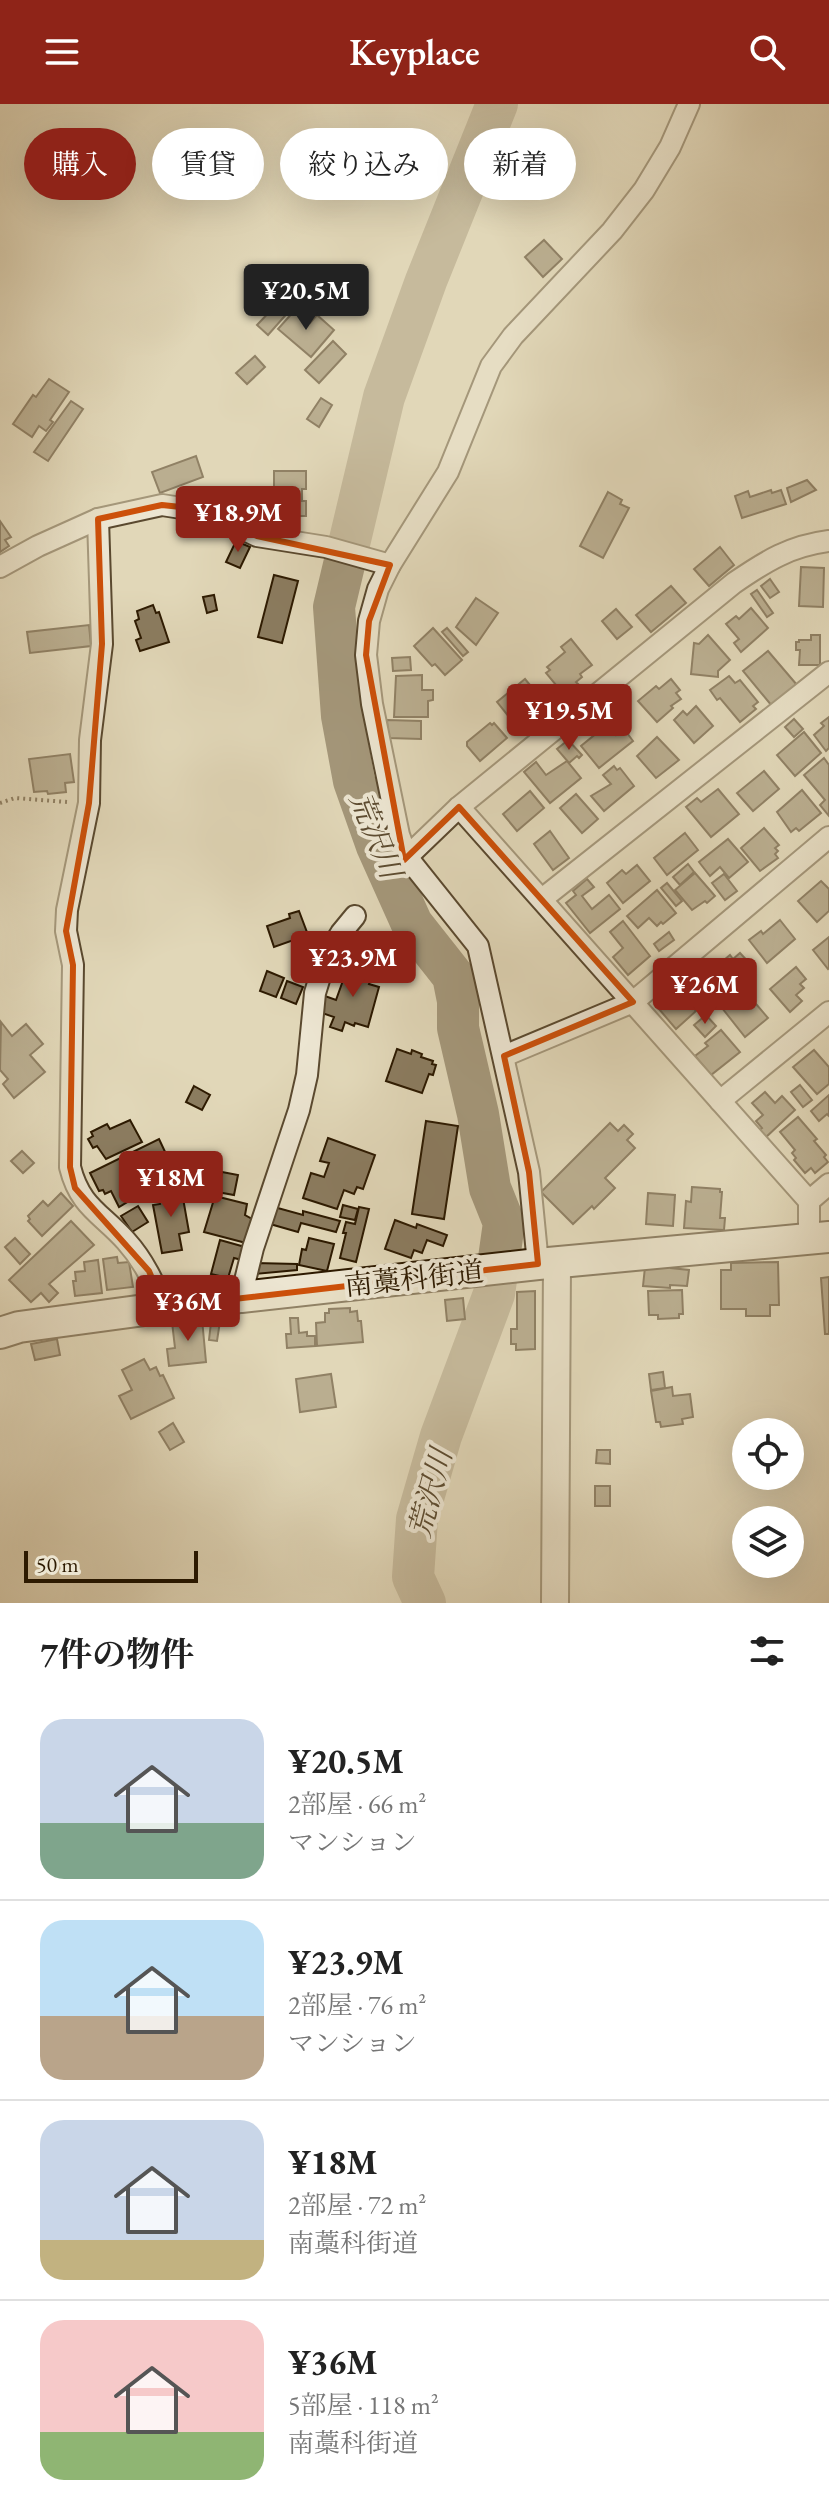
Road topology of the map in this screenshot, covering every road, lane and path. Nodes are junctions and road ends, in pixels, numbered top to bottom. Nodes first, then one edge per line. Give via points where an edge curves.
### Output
1 (689, 104) edge
2 (98, 519) junction
3 (829, 541) edge
4 (383, 563) junction
5 (0, 567) edge
6 (829, 672) edge
7 (0, 803) edge
8 (89, 803) junction
9 (459, 807) junction
10 (829, 837) edge
11 (407, 857) junction
12 (542, 899) junction
13 (355, 916) dead end
14 (633, 1002) junction
15 (829, 1012) edge
16 (504, 1056) junction
17 (720, 1101) junction
18 (829, 1184) edge
19 (809, 1201) junction
20 (819, 1238) edge
21 (548, 1263) junction
22 (241, 1297) junction
23 (164, 1307) junction
24 (0, 1333) edge
25 (555, 1603) edge

1 - 4 street via 644,190 491,366 448,472
2 - 4 street via 162,505 190,508 257,536
2 - 5 street
2 - 8 street via 102,644 90,740
3 - 9 street via 770,558 734,583
4 - 11 street via 366,655
6 - 12 street
7 - 8 path via 15,798
8 - 23 street via 67,910 73,965 70,1167 75,1188 149,1271
9 - 11 street
9 - 12 street
10 - 14 street
11 - 16 street via 478,946
12 - 14 street
13 - 22 street via 326,957 315,993 299,1110
14 - 16 street
14 - 17 street
15 - 17 street
16 - 21 street
17 - 19 street
18 - 19 street
19 - 20 street
20 - 21 main road, 南藁科街道
21 - 22 main road, 南藁科街道
21 - 25 street
22 - 23 main road, 南藁科街道
23 - 24 main road, 南藁科街道

